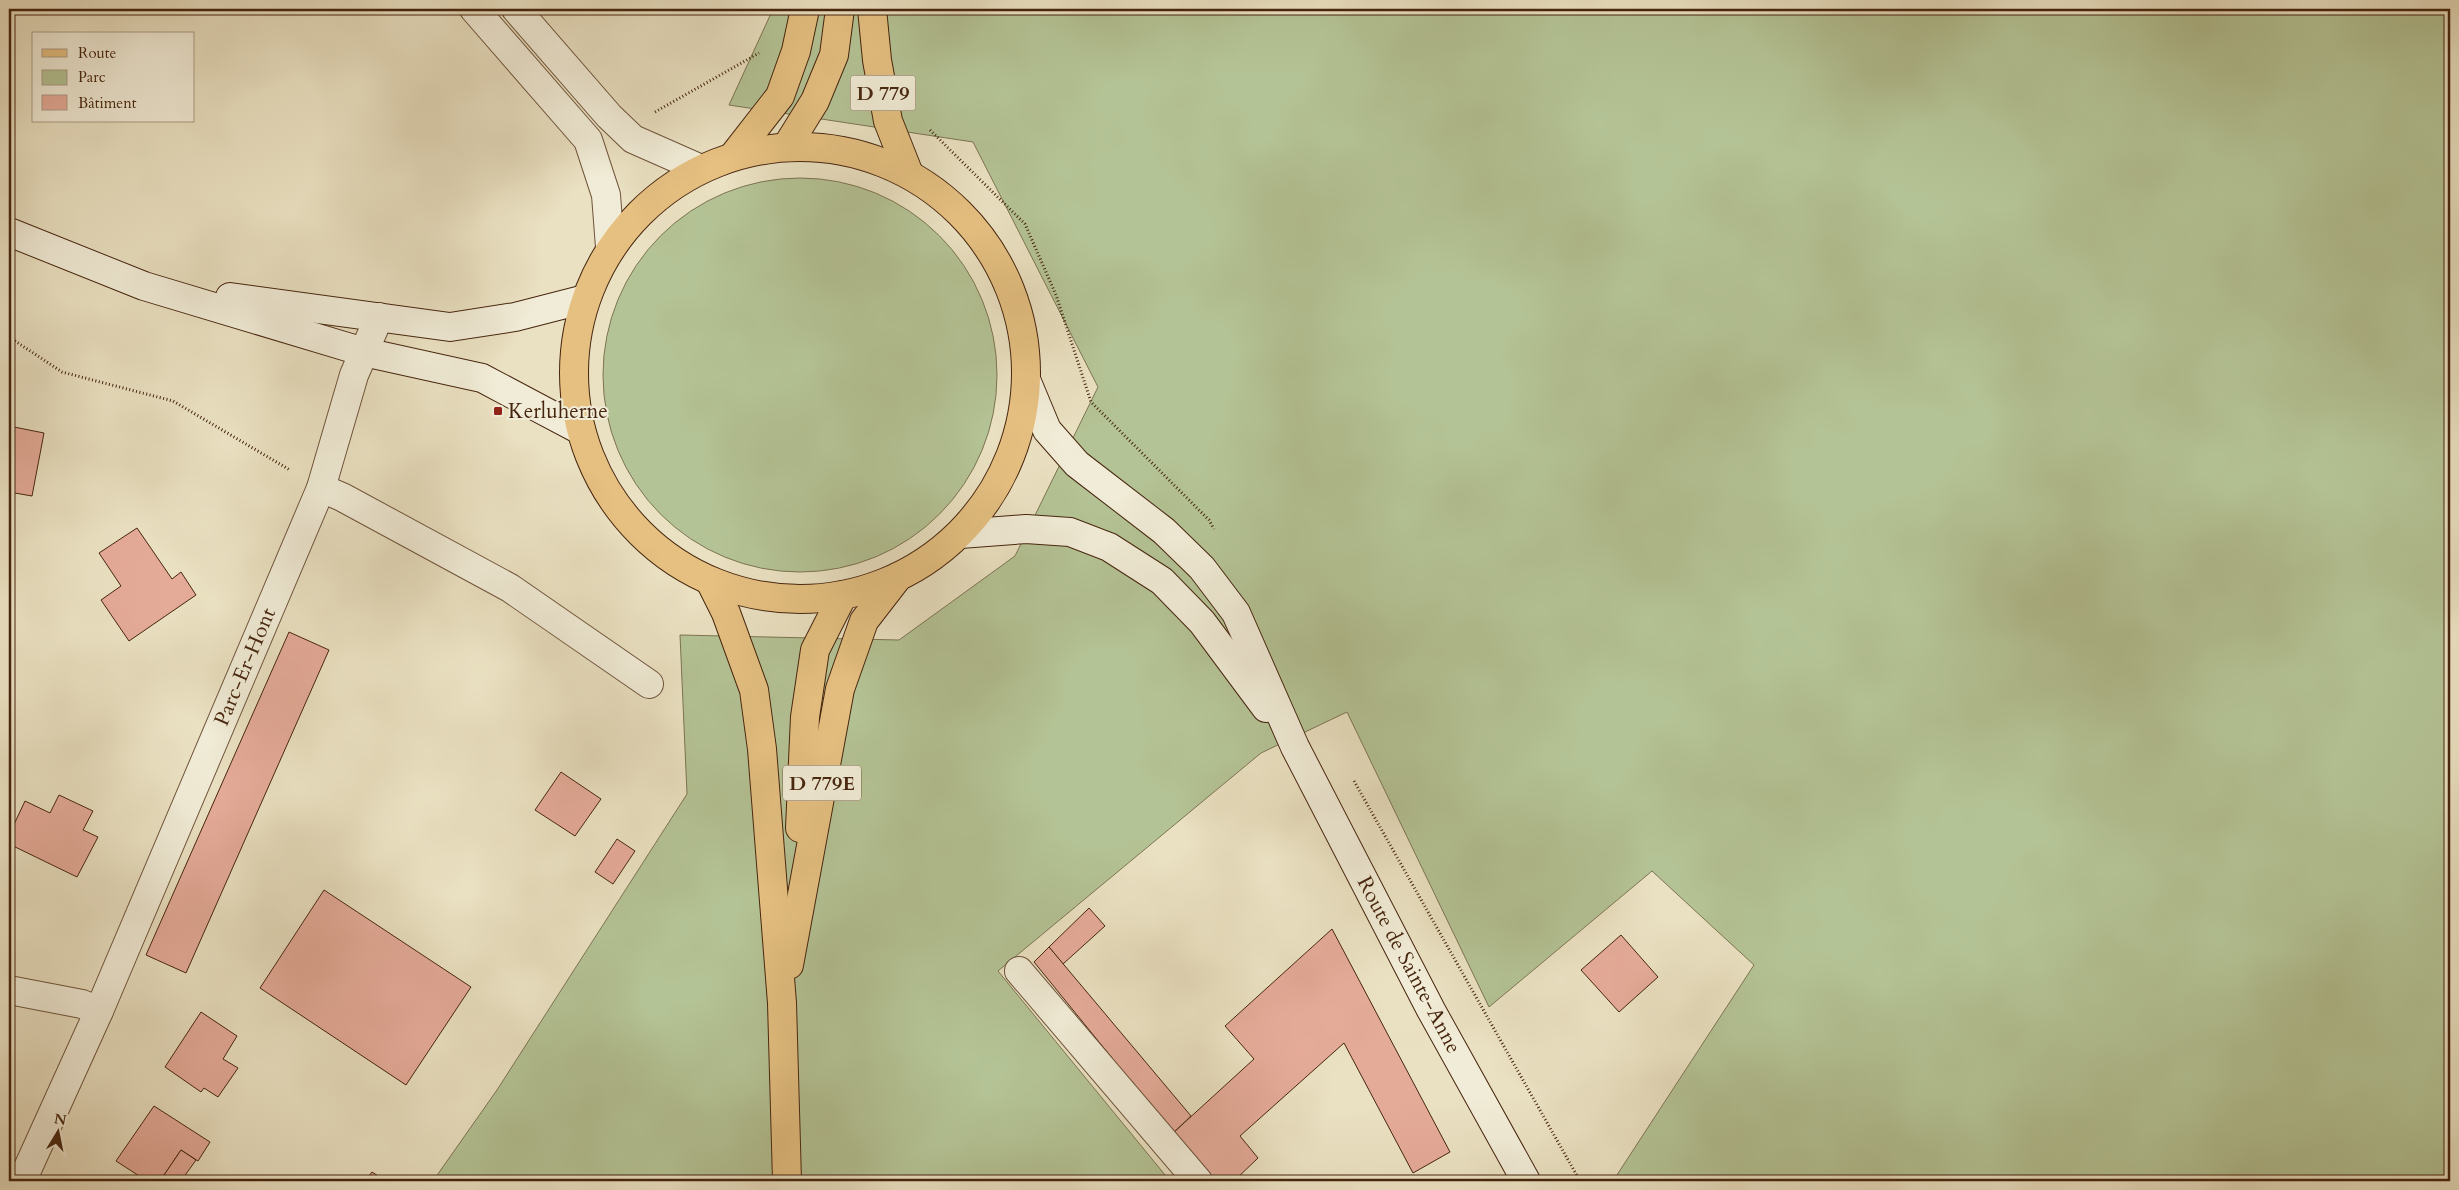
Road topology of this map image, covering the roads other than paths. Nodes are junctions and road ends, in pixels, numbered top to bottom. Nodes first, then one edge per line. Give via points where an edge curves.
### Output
1 (474, 9) edge
2 (516, 9) edge
3 (805, 9) edge
4 (840, 9) edge
5 (872, 9) edge
6 (787, 146) junction
7 (734, 156) junction
8 (701, 169) junction
9 (909, 174) junction
10 (9, 232) edge
11 (610, 247) junction
12 (144, 286) junction
13 (585, 299) junction
14 (379, 318) junction
15 (364, 352) junction
16 (1027, 382) junction
17 (580, 430) junction
18 (321, 488) junction
19 (960, 534) junction
20 (898, 577) junction
21 (710, 581) junction
22 (843, 595) junction
23 (649, 684) dead end
24 (1295, 747) junction
25 (798, 912) junction
26 (1019, 971) dead end
27 (9, 990) edge
28 (782, 1004) junction
29 (99, 1011) junction
30 (22, 1181) edge
31 (787, 1181) edge
32 (1198, 1181) edge
33 (1526, 1181) edge

1 - 11 main road via 588,140 606,195
2 - 8 main road via 633,139
3 - 7 main road via 796,51 780,96
4 - 6 main road, D 779 via 834,56 815,101
5 - 9 main road, D 779 via 888,121
6 - 7 main road
6 - 9 main road via 850,152
7 - 8 main road
8 - 11 main road via 650,202
9 - 16 main road via 960,212 998,261 1021,319
10 - 12 main road
11 - 13 main road
12 - 14 main road
12 - 15 main road
13 - 14 main road via 515,317 450,327
13 - 17 main road via 574,342 573,386
14 - 15 main road, Parc-Er-Hont
15 - 17 main road via 482,378
15 - 18 main road, Parc-Er-Hont via 354,375
16 - 19 main road via 1018,437 995,489
16 - 24 main road, Route de Sainte-Anne via 1047,430 1065,451 1164,531 1202,568 1236,613
17 - 21 main road via 594,468 620,510 641,535 674,561
18 - 23 main road via 510,588
18 - 29 main road, Parc-Er-Hont
19 - 20 main road via 931,558
19 - 24 main road, Route de Sainte-Anne via 1026,530 1070,532 1109,547 1162,581 1202,622
20 - 22 main road
20 - 25 main road, D 779E via 864,621 840,689
21 - 22 main road via 753,594 798,600
21 - 28 main road, D 779E via 726,613 754,690 762,749
22 - 25 main road, D 779E via 815,650 805,717
24 - 33 main road, Route de Sainte-Anne via 1431,1010
25 - 28 main road, D 779E
26 - 32 main road
27 - 29 main road via 82,1004
28 - 31 main road, D 779E
29 - 30 main road, Parc-Er-Hont

